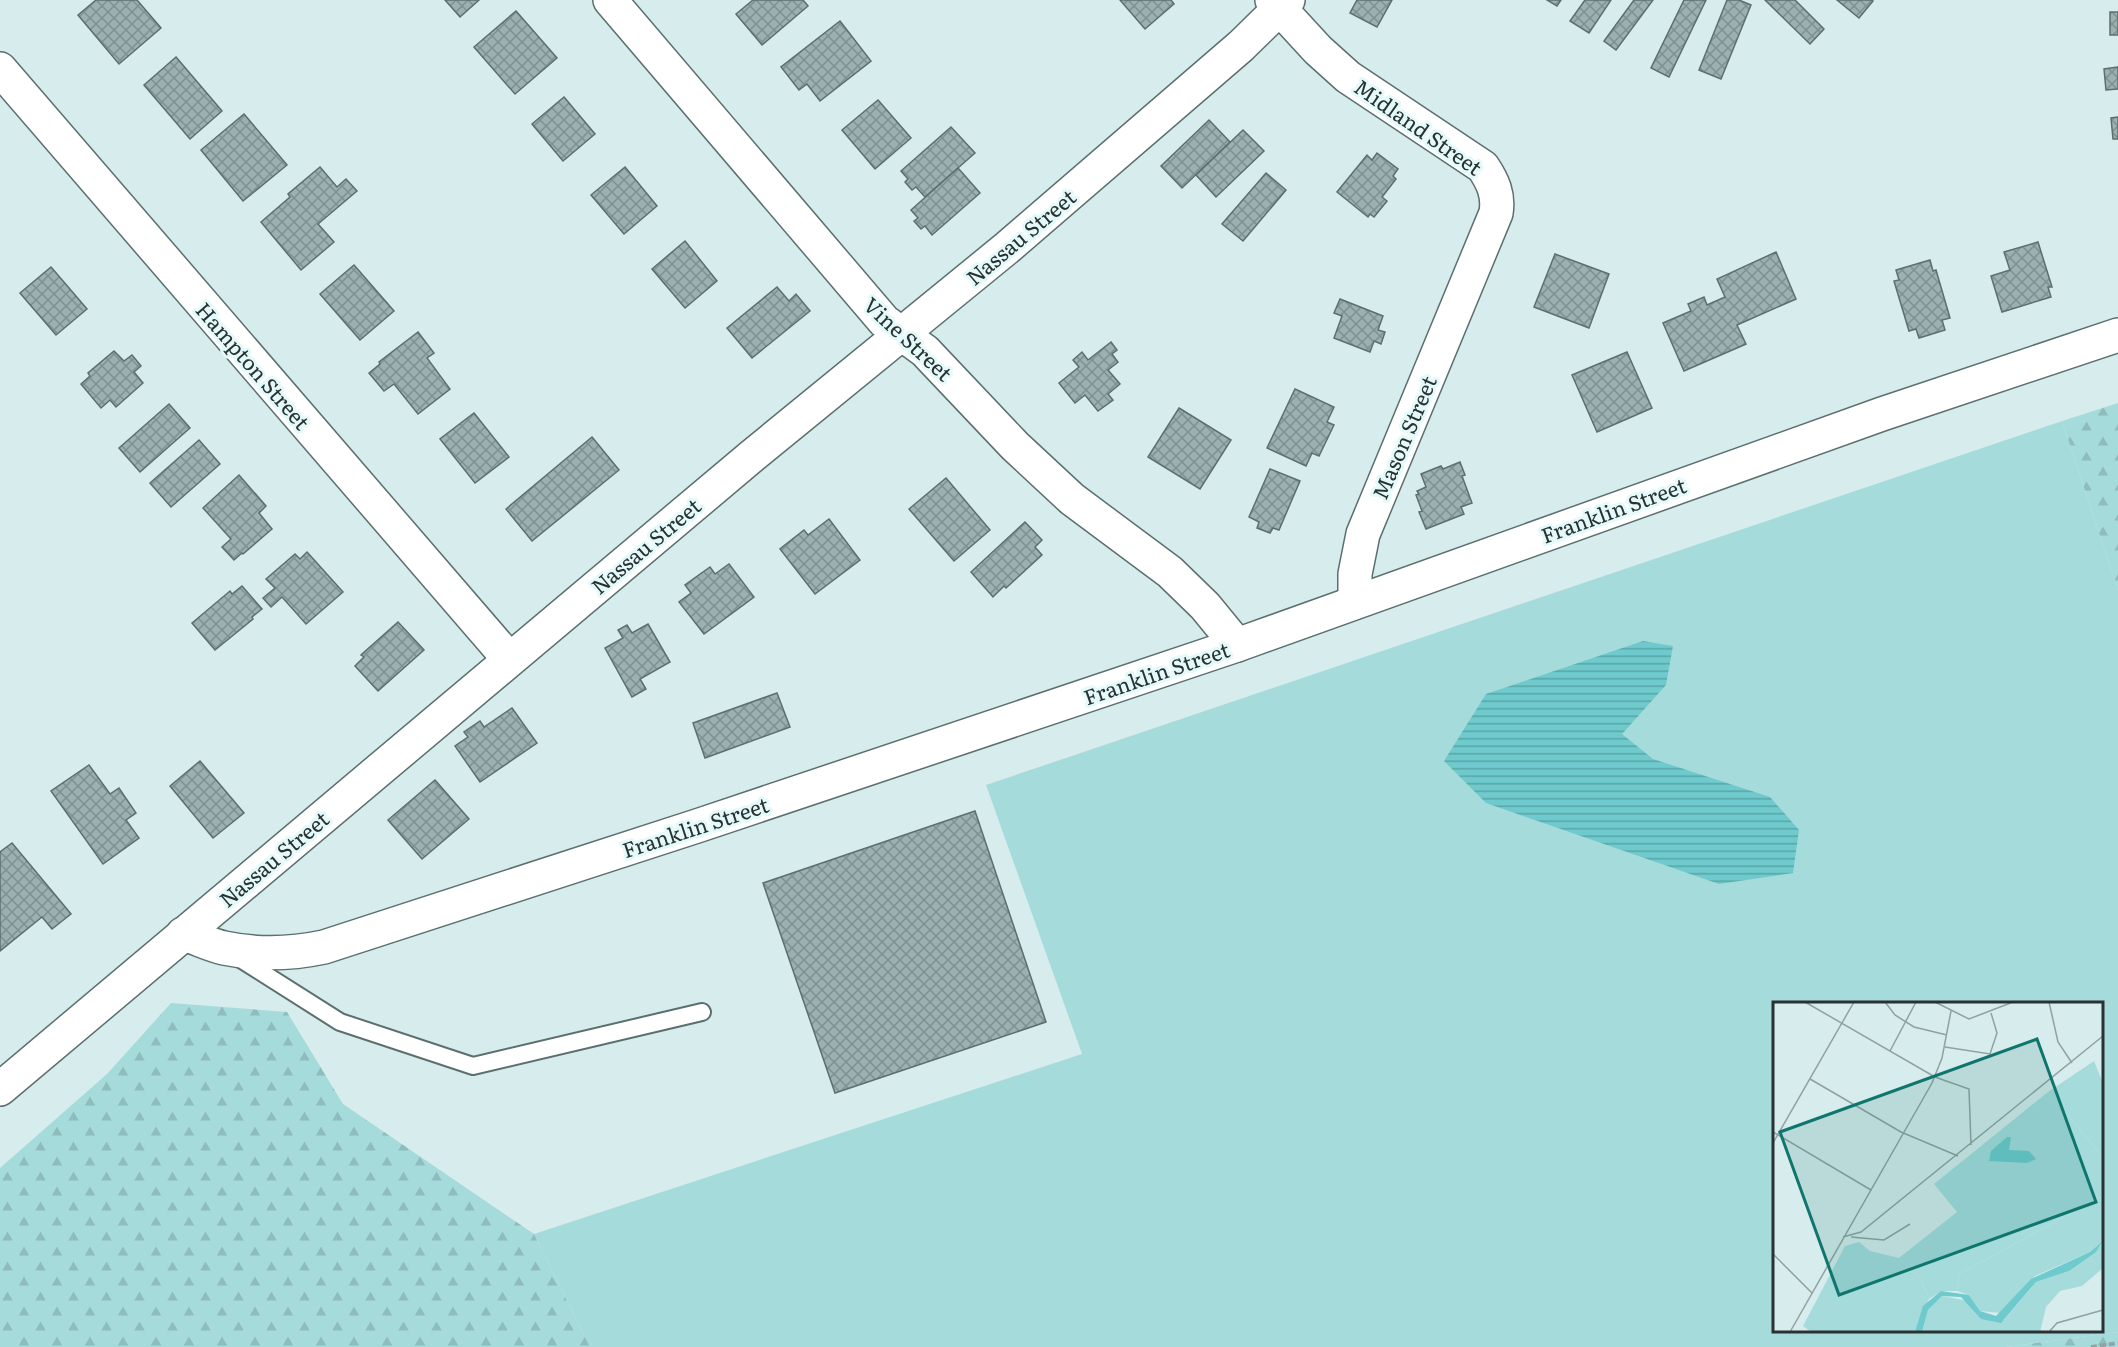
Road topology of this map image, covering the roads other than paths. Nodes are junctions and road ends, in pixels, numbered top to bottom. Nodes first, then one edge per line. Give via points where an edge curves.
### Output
1 (610, 0) edge
2 (1280, 3) edge
3 (0, 69) edge
4 (1470, 277) joint
5 (901, 334) junction
6 (2118, 335) edge
7 (1355, 602) junction
8 (1237, 645) junction
9 (509, 659) junction
10 (183, 934) junction
11 (223, 948) junction
12 (702, 1012) dead end
13 (0, 1089) edge

1 - 5 street, Vine Street via 885,321
2 - 4 street, Midland Street via 1318,50 1348,77 1483,167 1494,184 1498,203
2 - 5 street, Nassau Street via 1241,46 1017,240
3 - 9 street, Hampton Street
4 - 7 street, Mason Street via 1363,534 1355,574
5 - 8 street, Vine Street via 925,351 1015,446 1072,499 1170,572
5 - 9 street, Nassau Street
6 - 7 street, Franklin Street via 1882,414
7 - 8 street, Franklin Street
8 - 11 street, Franklin Street via 324,947 265,953
9 - 10 street, Nassau Street
10 - 11 street, Franklin Street
10 - 13 street, Nassau Street
11 - 12 lane via 340,1022 473,1066

